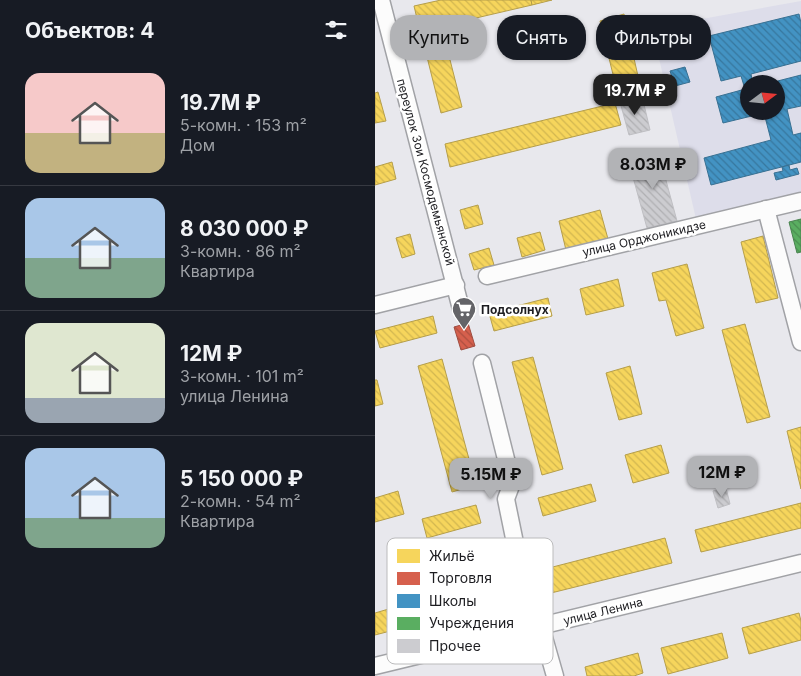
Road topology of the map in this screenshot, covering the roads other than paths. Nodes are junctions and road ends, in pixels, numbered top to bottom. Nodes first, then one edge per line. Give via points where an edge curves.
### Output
1 (381, 0) edge
2 (801, 201) edge
3 (766, 209) junction
4 (487, 276) dead end
5 (456, 285) junction
6 (375, 305) edge
7 (461, 309) dead end
8 (801, 342) edge
9 (483, 364) dead end
10 (514, 538) edge
11 (801, 563) edge
12 (553, 623) edge

1 - 5 street, переулок Зои Космодемьянской
2 - 3 street, улица Орджоникидзе
3 - 4 street, улица Орджоникидзе
3 - 8 street
5 - 6 street
5 - 7 street, переулок Зои Космодемьянской
9 - 10 street via 512,483 506,499
11 - 12 street, улица Ленина

